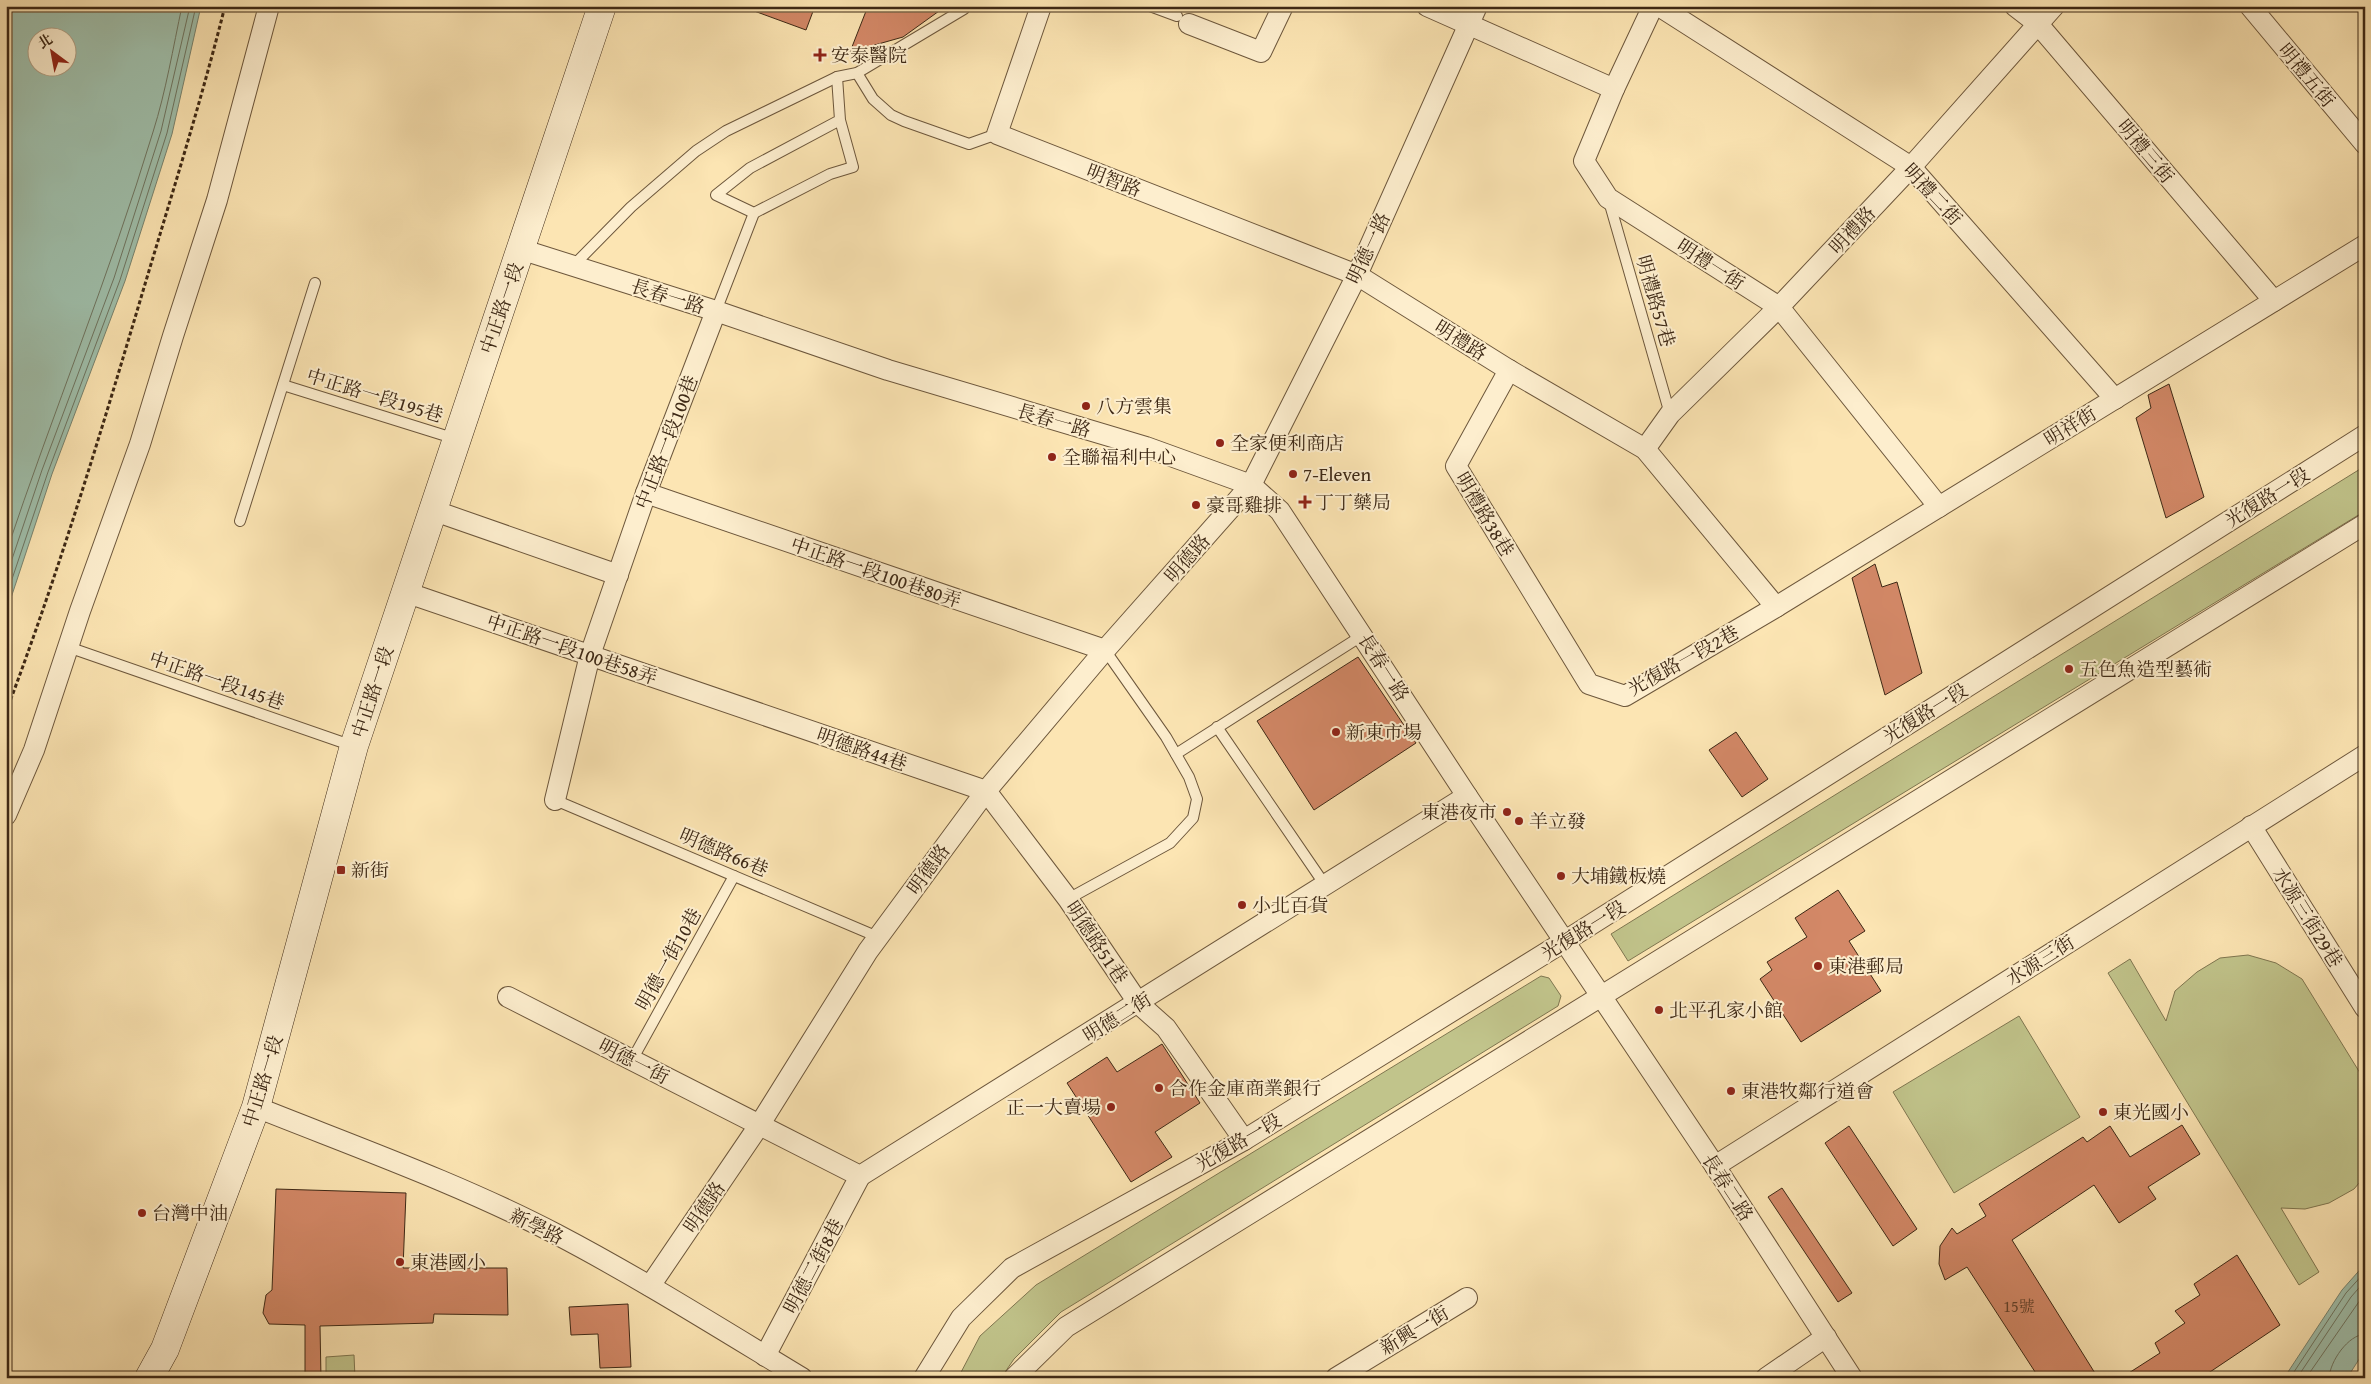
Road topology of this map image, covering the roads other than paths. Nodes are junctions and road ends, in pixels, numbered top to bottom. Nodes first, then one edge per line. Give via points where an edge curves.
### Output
1 (270, 6) edge
2 (602, 6) edge
3 (1041, 6) edge
4 (1150, 6) edge
5 (1283, 6) edge
6 (1427, 6) edge
7 (1477, 6) edge
8 (1653, 6) edge
9 (1659, 6) edge
10 (2014, 6) edge
11 (2054, 6) edge
12 (2250, 6) edge
13 (964, 9) dead end
14 (1183, 20) joint
15 (2037, 23) junction
16 (1469, 25) junction
17 (857, 73) junction
18 (836, 77) junction
19 (1614, 89) junction
20 (840, 120) junction
21 (997, 134) junction
22 (2365, 144) edge
23 (1911, 167) junction
24 (1608, 198) junction
25 (754, 213) junction
26 (2365, 245) edge
27 (520, 249) junction
28 (573, 266) junction
29 (1357, 275) junction
30 (315, 283) dead end
31 (2274, 301) junction
32 (1779, 308) junction
33 (716, 310) junction
34 (1509, 370) junction
35 (283, 385) junction
36 (2115, 399) junction
37 (1670, 414) junction
38 (2365, 435) edge
39 (456, 439) junction
40 (1645, 449) junction
41 (1250, 485) junction
42 (646, 492) junction
43 (1939, 506) junction
44 (432, 510) junction
45 (240, 521) dead end
46 (2365, 524) edge
47 (618, 575) junction
48 (1525, 580) joint
49 (405, 592) junction
50 (1776, 607) junction
51 (1363, 635) junction
52 (68, 648) junction
53 (1105, 650) junction
54 (590, 655) junction
55 (739, 706) joint
56 (1217, 727) junction
57 (354, 746) junction
58 (1176, 754) junction
59 (2365, 755) edge
60 (986, 791) junction
61 (1467, 796) junction
62 (555, 800) joint
63 (6, 815) edge
64 (2251, 826) junction
65 (734, 876) junction
66 (1325, 885) junction
67 (1068, 899) junction
68 (878, 937) junction
69 (1565, 941) junction
70 (508, 997) dead end
71 (1602, 997) junction
72 (1139, 1004) junction
73 (2365, 1008) edge
74 (632, 1060) junction
75 (256, 1106) junction
76 (760, 1124) junction
77 (1244, 1140) junction
78 (1715, 1166) junction
79 (860, 1176) junction
80 (650, 1286) junction
81 (1467, 1298) dead end
82 (1826, 1338) junction
83 (765, 1356) junction
84 (149, 1378) edge
85 (802, 1378) edge
86 (924, 1378) edge
87 (1014, 1378) edge
88 (1336, 1378) edge
89 (1766, 1378) edge
90 (1852, 1378) edge

1 - 52 street via 217,200 140,444
2 - 27 main road, 中正路一段
3 - 21 street
4 - 14 lane
5 - 14 street via 1261,52
6 - 16 street
7 - 16 street, 明德一路
8 - 19 street, 明禮一街
9 - 23 street, 明禮二街
10 - 15 street, 明禮三街
11 - 15 street, 明禮路
12 - 22 street, 明禮五街
13 - 17 lane
15 - 23 street, 明禮路
15 - 31 street, 明禮三街
16 - 19 street
16 - 29 street, 明德一路
17 - 18 lane
17 - 21 lane via 873,98 891,115 904,121 969,144
18 - 20 lane
18 - 28 lane via 726,131 696,151 631,206
19 - 24 street, 明禮一街 via 1584,161
20 - 25 lane via 853,167 830,174
20 - 25 lane via 750,168 716,195
21 - 29 street, 明智路
23 - 32 street, 明禮路
23 - 36 street, 明禮二街
24 - 32 street, 明禮一街
24 - 37 lane, 明禮路57巷
25 - 33 lane
26 - 31 street, 明祥街
27 - 28 street, 長春一路
27 - 39 main road, 中正路一段
28 - 33 street, 長春一路
29 - 34 street, 明禮路
29 - 41 street, 明德一路
30 - 35 lane
31 - 36 street, 明祥街
32 - 37 street, 明禮路
32 - 43 street, 明禮一街
33 - 41 street, 長春一路 via 888,370 1146,447
33 - 42 street, 中正路一段100巷
34 - 40 street, 明禮路
34 - 48 street, 明禮路38巷 via 1456,466
35 - 39 lane, 中正路一段195巷
35 - 45 lane
36 - 43 street, 明祥街
37 - 40 street, 明禮路
38 - 69 street, 光復路一段
39 - 44 main road, 中正路一段
40 - 50 street, 明禮路
41 - 51 street, 長春一路 via 1280,511
41 - 53 street, 明德路
42 - 47 street, 中正路一段100巷
42 - 53 street, 中正路一段100巷80弄
43 - 50 street, 明祥街
44 - 47 street
44 - 49 main road, 中正路一段
46 - 71 street
47 - 54 street, 中正路一段100巷
48 - 50 street, 光復路一段2巷 via 1589,684 1625,696
49 - 54 street, 中正路一段100巷58弄
49 - 57 main road, 中正路一段
51 - 56 lane
51 - 61 street, 長春一路
52 - 57 lane, 中正路一段145巷
52 - 63 street via 34,750
53 - 58 lane
53 - 60 street, 明德路
54 - 55 street, 中正路一段100巷58弄
54 - 62 street, 中正路一段100巷
55 - 60 street, 明德路44巷
56 - 58 lane
56 - 66 lane
57 - 75 main road, 中正路一段
58 - 67 lane via 1197,799 1193,818 1170,843
59 - 64 street, 水源三街
60 - 67 street, 明德路51巷
60 - 68 street, 明德路
61 - 66 street, 明德二街
61 - 69 street, 長春一路
62 - 65 lane, 明德路66巷
64 - 73 street, 水源三街29巷
64 - 78 street, 水源三街
65 - 68 lane, 明德路66巷
65 - 74 lane, 明德一街10巷
66 - 72 street, 明德二街
67 - 72 street, 明德路51巷
68 - 76 street, 明德路
69 - 71 street, 長春一路
69 - 77 street, 光復路一段
70 - 74 street, 明德一街
71 - 78 street, 長春二路
71 - 87 street via 1066,1327
72 - 77 street, 明德路51巷 via 1166,1028
72 - 79 street, 明德二街
74 - 76 street, 明德一街
75 - 80 street, 新學路 via 457,1188 555,1234
75 - 84 main road, 中正路一段 via 165,1349
76 - 79 street
76 - 80 street, 明德路
77 - 86 street, 光復路一段 via 1012,1268 961,1318
78 - 82 street, 長春二路
79 - 83 street, 明德二街8巷
80 - 83 street, 新學路
81 - 88 street, 新興一街
82 - 89 street
82 - 90 street, 長春二路
83 - 85 street, 新學路

